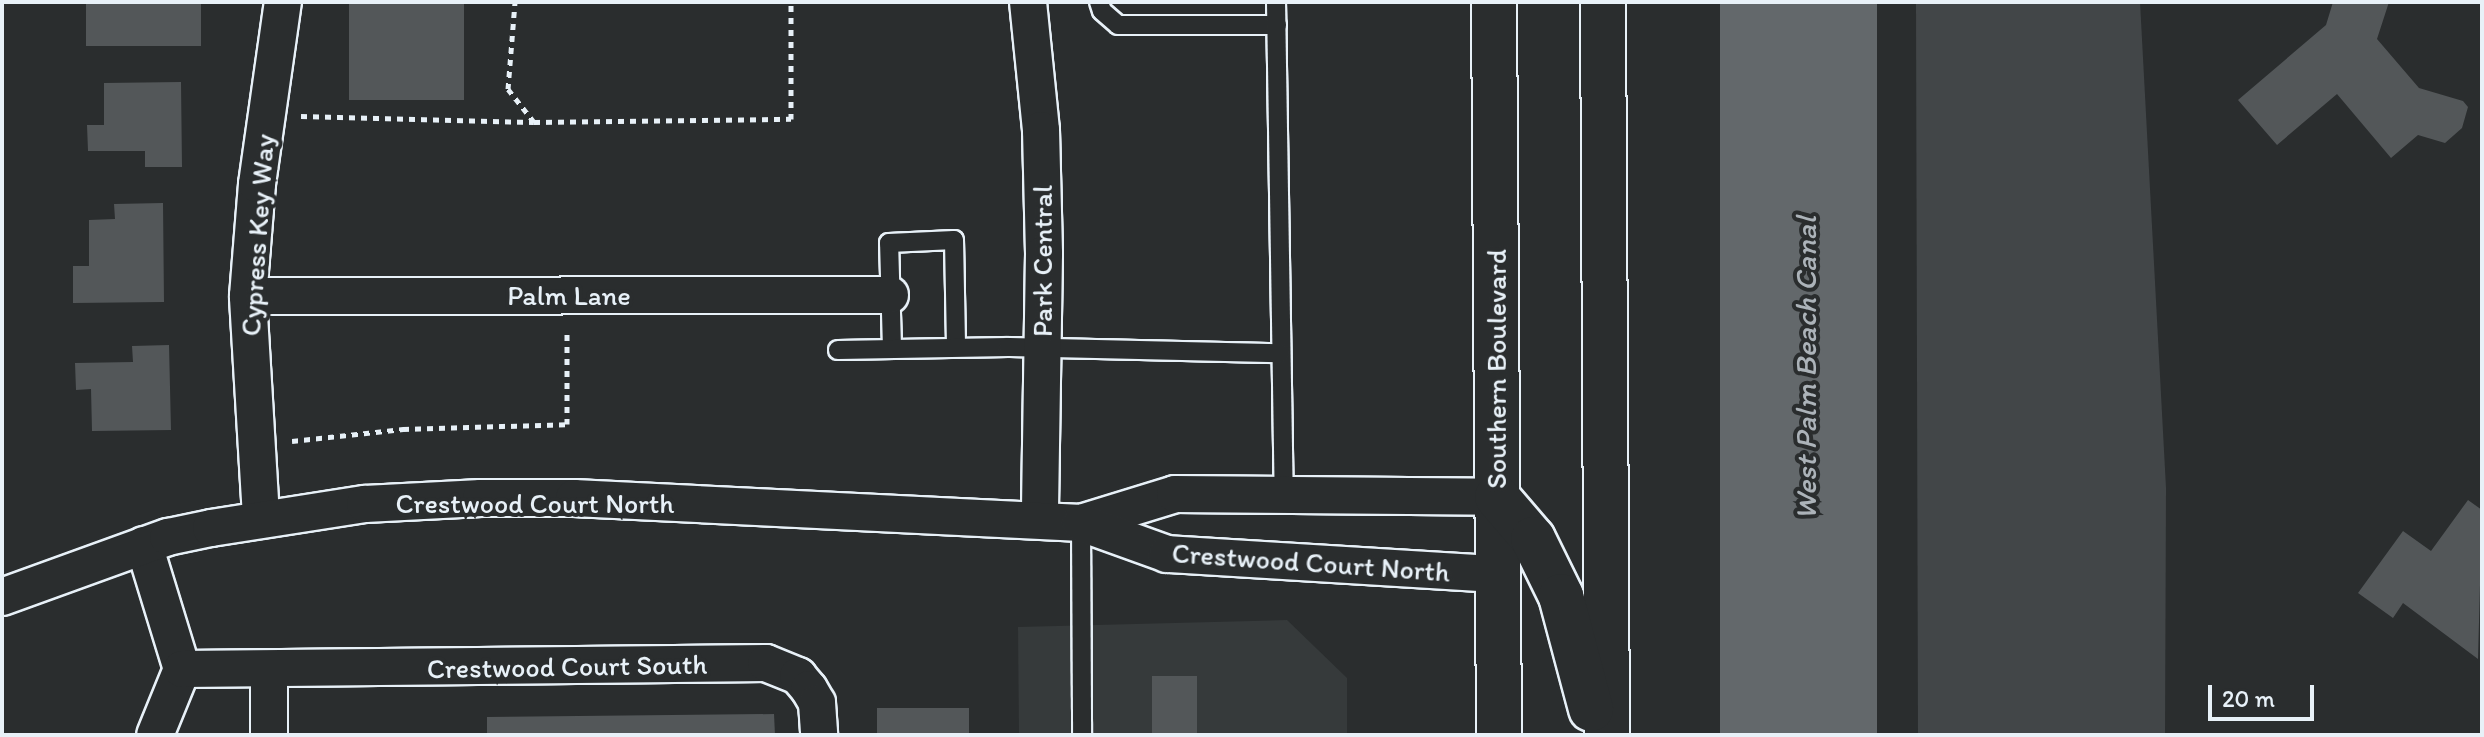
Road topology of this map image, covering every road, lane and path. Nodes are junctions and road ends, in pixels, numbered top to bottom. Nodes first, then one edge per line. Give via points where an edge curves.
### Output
1 (283, 2) edge
2 (515, 2) edge
3 (791, 2) edge
4 (1028, 2) edge
5 (1099, 2) edge
6 (1276, 2) edge
7 (1494, 2) edge
8 (1603, 2) edge
9 (1277, 25) junction
10 (300, 116) dead end
11 (534, 122) junction
12 (890, 295) junction
13 (248, 296) junction
14 (567, 313) dead end
15 (956, 347) junction
16 (892, 348) junction
17 (838, 350) dead end
18 (1041, 351) junction
19 (1281, 353) junction
20 (291, 441) dead end
21 (1284, 495) junction
22 (1497, 497) junction
23 (261, 517) junction
24 (1040, 520) junction
25 (1081, 523) junction
26 (144, 545) junction
27 (1498, 574) junction
28 (2, 597) edge
29 (182, 669) junction
30 (269, 669) junction
31 (155, 735) edge
32 (269, 735) edge
33 (819, 735) edge
34 (1082, 735) edge
35 (1499, 735) edge
36 (1598, 735) edge
37 (1607, 735) edge

1 - 13 street, Cypress Key Way via 257,184
2 - 11 path via 508,89
3 - 11 path via 791,119
4 - 18 street, Park Central via 1041,130
5 - 9 lane via 1118,25
6 - 9 lane
7 - 22 highway, Southern Boulevard
8 - 37 highway
9 - 19 lane
10 - 11 path
12 - 13 street, Palm Lane
12 - 15 lane via 889,243 954,240
12 - 16 lane
13 - 23 street, Cypress Key Way
14 - 20 path via 567,424 403,429
15 - 16 lane
15 - 18 lane
16 - 17 lane
18 - 19 lane
18 - 24 street, Park Central
19 - 21 lane
21 - 22 street, Crestwood Court North
21 - 25 street, Crestwood Court North via 1175,494
22 - 27 highway, Southern Boulevard
22 - 36 highway via 1533,539 1561,596
23 - 24 street, Crestwood Court North via 365,504 574,498
23 - 26 street, Crestwood Court North
24 - 25 street, Crestwood Court North
25 - 27 street, Crestwood Court North via 1167,554
25 - 34 lane
26 - 28 street, Crestwood Court North
26 - 29 street
27 - 35 highway, Southern Boulevard
29 - 30 street, Crestwood Court South
29 - 31 street
30 - 32 street
30 - 33 street, Crestwood Court South via 766,663 798,676 809,689 817,703

